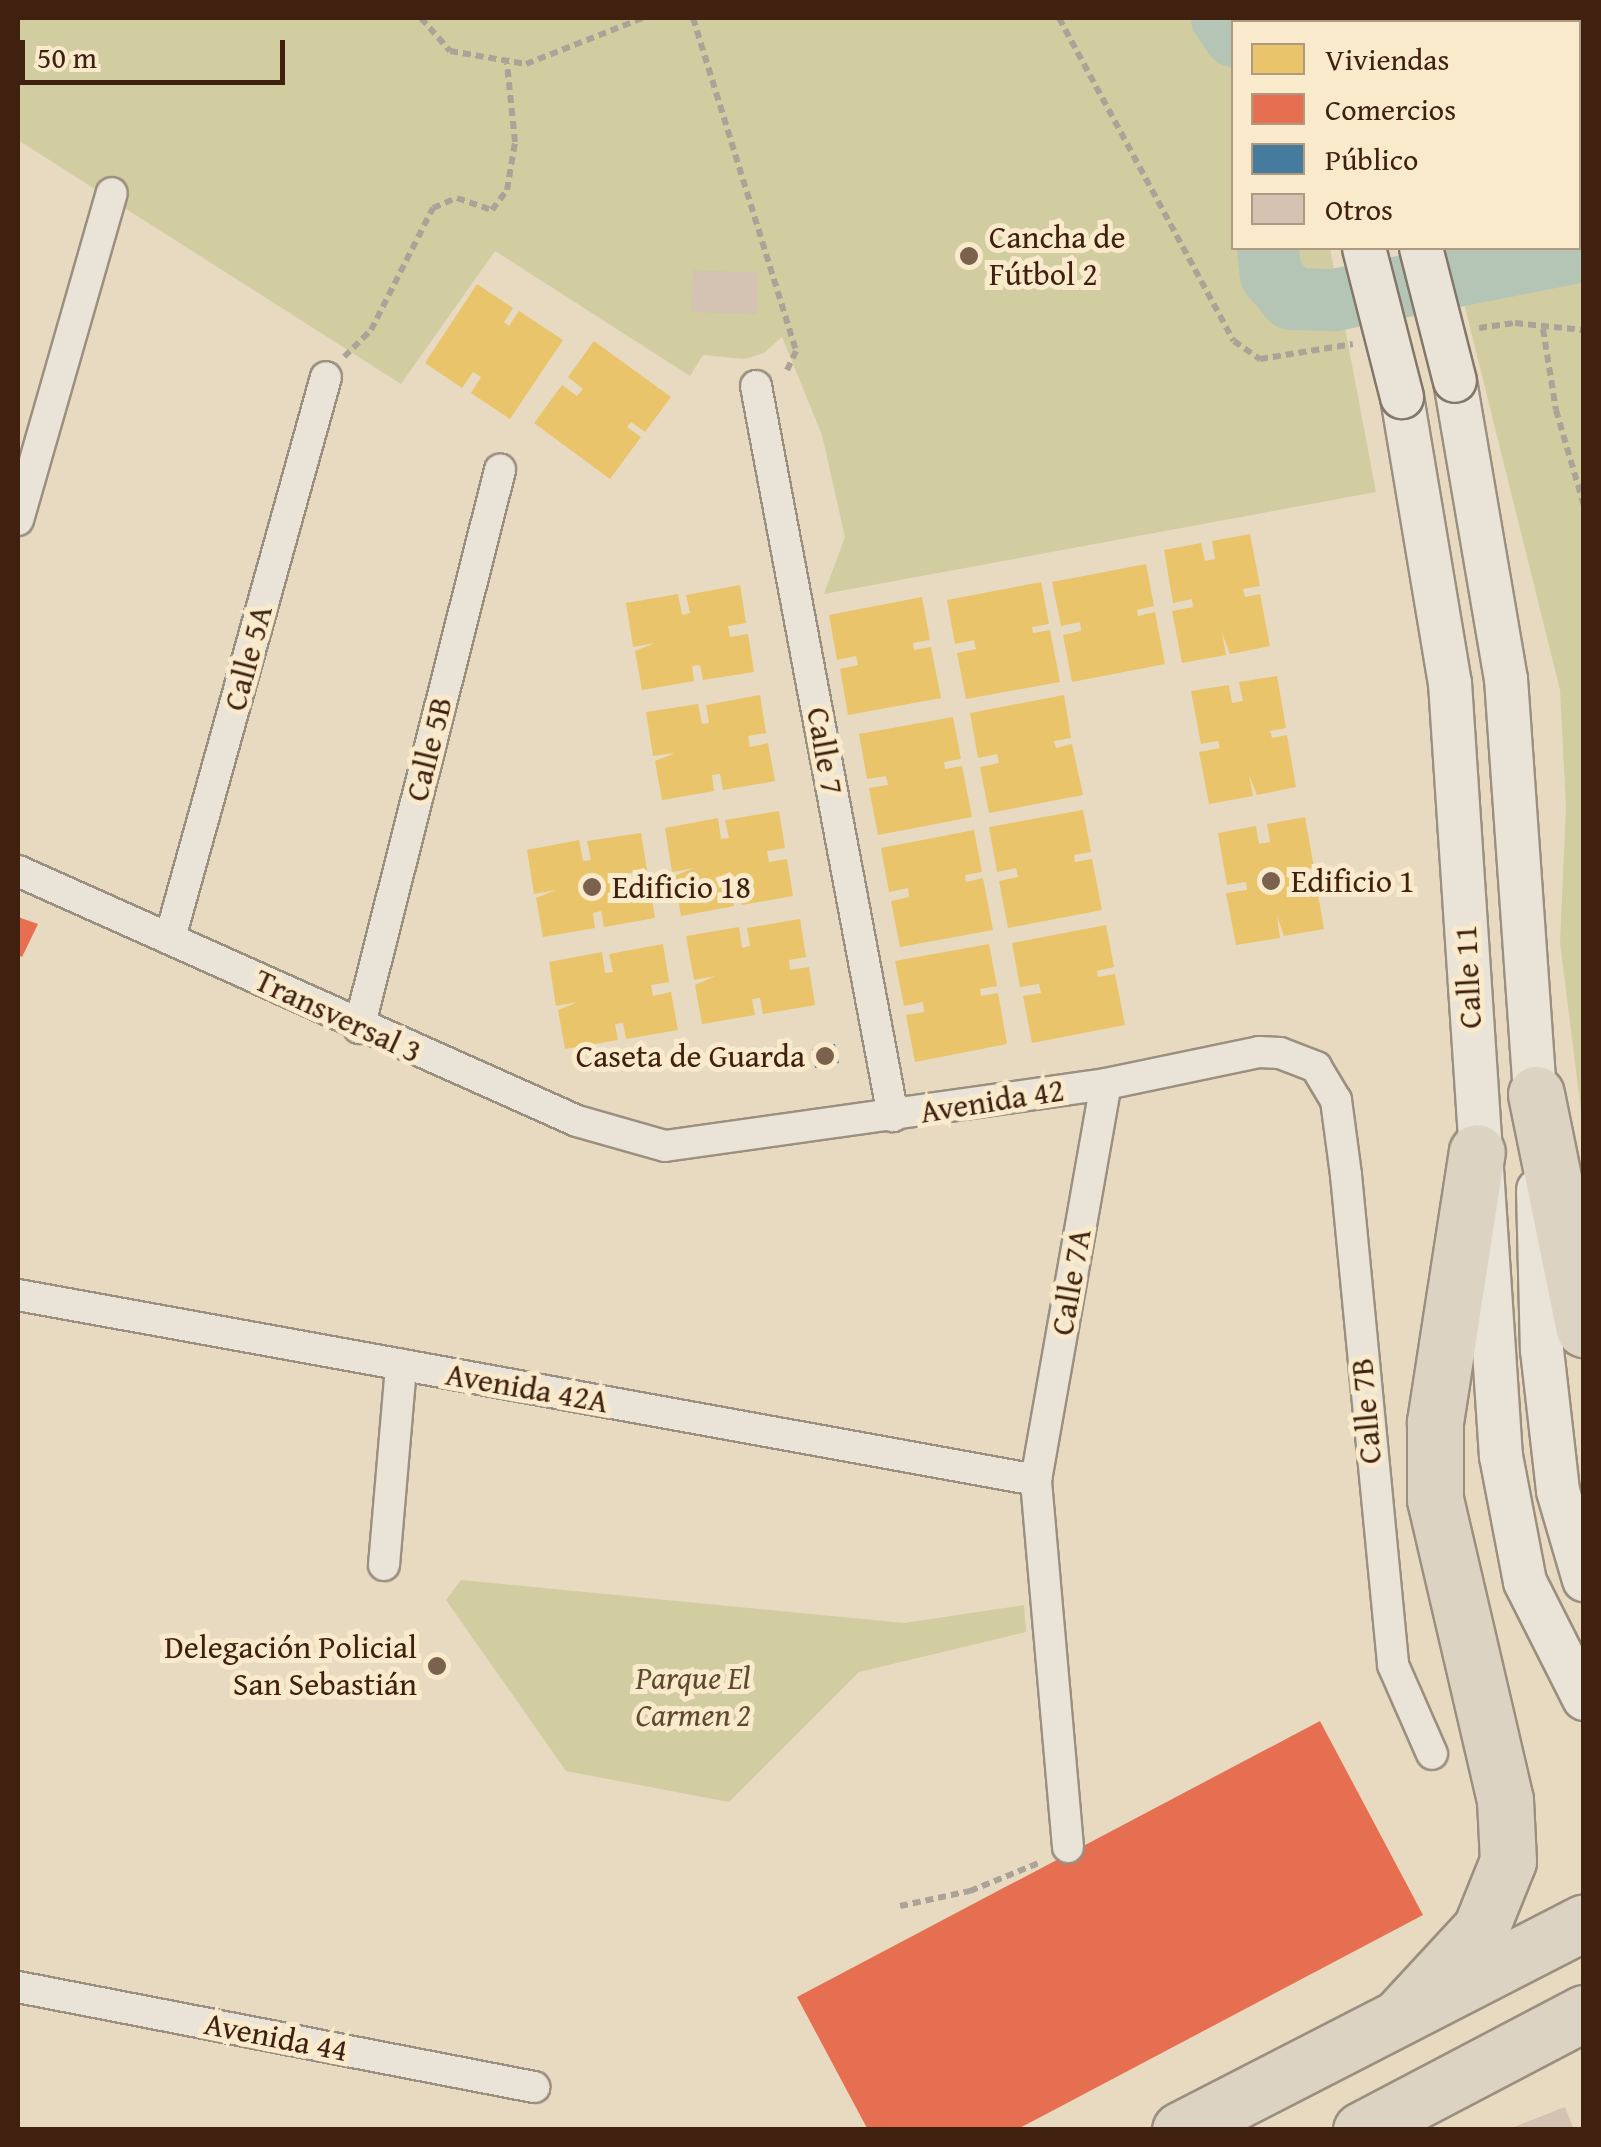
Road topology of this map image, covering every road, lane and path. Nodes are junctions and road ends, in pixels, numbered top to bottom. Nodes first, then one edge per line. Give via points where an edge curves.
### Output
1 (421, 18) edge
2 (642, 18) edge
3 (693, 18) edge
4 (1059, 18) edge
5 (507, 63) junction
6 (112, 193) dead end
7 (1365, 250) edge
8 (1422, 250) edge
9 (1186, 258) dead end
10 (1543, 329) dead end
11 (326, 377) joint
12 (756, 386) joint
13 (500, 470) dead end
14 (1584, 506) edge
15 (18, 520) edge
16 (18, 871) edge
17 (170, 938) junction
18 (359, 1028) junction
19 (1316, 1067) joint
20 (1106, 1084) junction
21 (1536, 1094) junction
22 (893, 1116) junction
23 (665, 1146) joint
24 (1477, 1152) junction
25 (18, 1295) edge
26 (1584, 1329) edge
27 (401, 1365) junction
28 (1036, 1480) junction
29 (384, 1564) dead end
30 (1584, 1580) edge
31 (1584, 1699) edge
32 (1432, 1754) dead end
33 (1068, 1846) joint
34 (900, 1906) dead end
35 (1584, 1922) edge
36 (18, 1987) edge
37 (1584, 2013) edge
38 (1398, 2018) junction
39 (1584, 2055) edge
40 (534, 2087) dead end
41 (1437, 2090) junction
42 (1180, 2130) edge
43 (1361, 2130) edge

1 - 5 path via 450,51
2 - 5 path via 526,64
3 - 12 path via 796,351 788,374
4 - 9 path
5 - 11 path via 516,142 507,190 492,210 456,198 433,208 371,330
6 - 15 street
7 - 24 main road, Calle 11, bridge via 1402,397 1450,683
8 - 21 main road, Calle 11, bridge via 1455,381 1506,679
10 - 14 path via 1556,410
11 - 17 street, Calle 5A
12 - 22 street, Calle 7
13 - 18 street, Calle 5B
16 - 17 street, Transversal 3
17 - 18 street, Transversal 3
18 - 23 street, Transversal 3 via 578,1121
19 - 20 street, Avenida 42 via 1258,1052
19 - 32 street, Calle 7B via 1336,1100 1346,1175 1392,1665
20 - 22 street, Avenida 42
20 - 28 street, Calle 7A
21 - 26 highway
21 - 30 main road, Calle 11 via 1542,1350 1558,1491
22 - 23 street, Avenida 42
24 - 31 main road, Calle 11 via 1511,1527 1532,1597
24 - 38 highway via 1435,1422 1435,1498 1505,1800 1508,1861 1482,1928
25 - 27 street, Avenida 42A
27 - 28 street, Avenida 42A
27 - 29 street
28 - 33 street, Calle 7A
33 - 34 path via 970,1891
35 - 38 highway
36 - 40 street, Avenida 44
37 - 41 highway
38 - 42 highway
39 - 41 highway
41 - 43 highway

